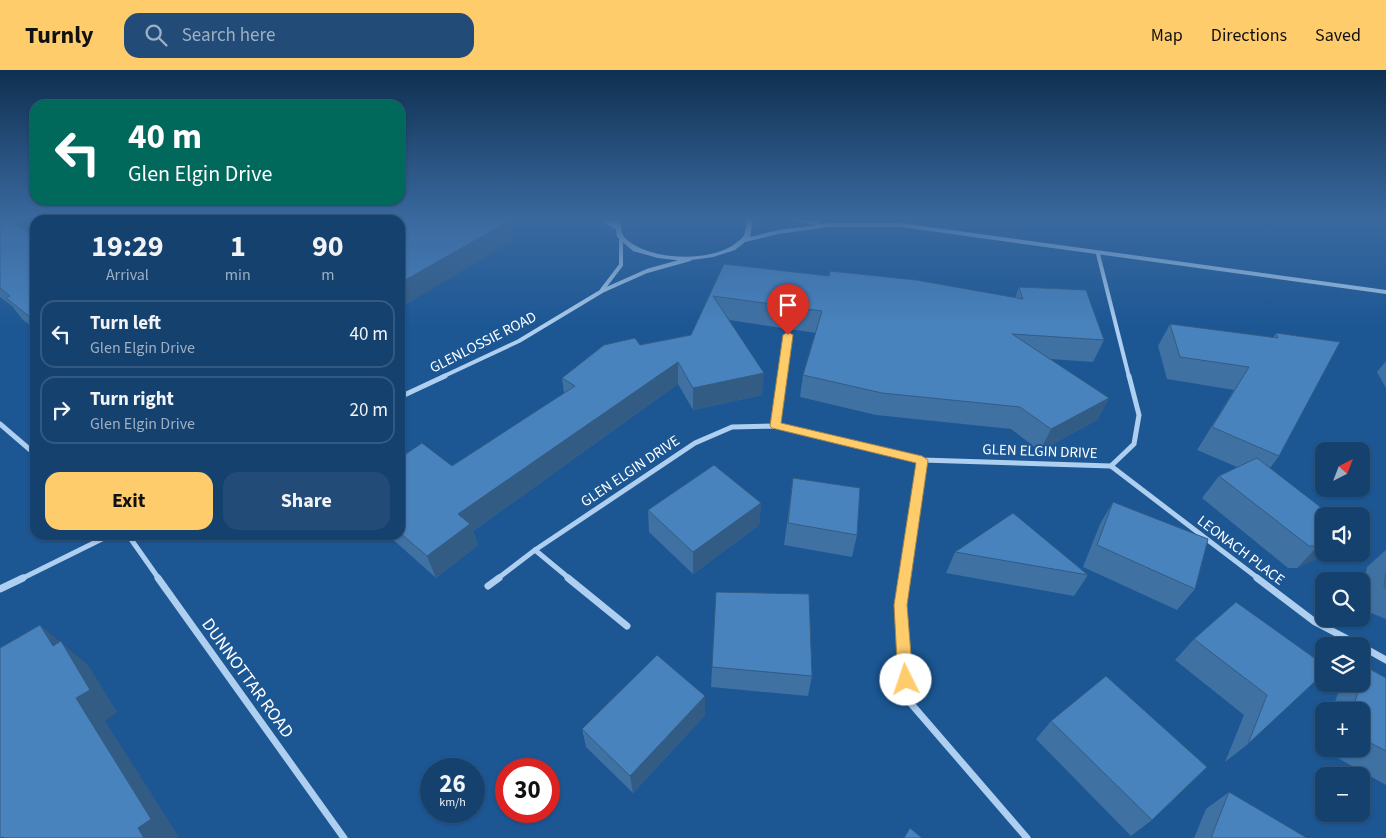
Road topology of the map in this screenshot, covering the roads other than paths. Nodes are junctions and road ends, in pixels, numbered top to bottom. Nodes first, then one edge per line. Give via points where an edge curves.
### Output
1 (621, 256) edge
2 (657, 256) edge
3 (710, 256) edge
4 (1098, 256) edge
5 (1112, 256) edge
6 (690, 259) junction
7 (602, 290) junction
8 (1386, 292) edge
9 (788, 335) dead end
10 (405, 395) edge
11 (0, 424) edge
12 (776, 426) junction
13 (30, 450) edge
14 (922, 460) junction
15 (1111, 466) junction
16 (100, 540) edge
17 (132, 540) edge
18 (535, 550) junction
19 (488, 586) dead end
20 (0, 589) edge
21 (627, 626) dead end
22 (1344, 637) edge
23 (1370, 651) edge
24 (1386, 660) edge
25 (344, 838) edge
26 (1027, 838) edge

1 - 7 street, GLENLOSSIE ROAD via 621,266
2 - 6 street
3 - 6 street
4 - 15 street, GLEN ELGIN DRIVE via 1140,415 1134,444
5 - 8 street
6 - 7 street, GLENLOSSIE ROAD via 647,271
7 - 10 street, GLENLOSSIE ROAD via 519,342
9 - 12 street
11 - 13 street
12 - 14 street, GLEN ELGIN DRIVE
12 - 18 street, GLEN ELGIN DRIVE via 732,427 695,443
14 - 15 street, GLEN ELGIN DRIVE
14 - 26 street via 900,605 907,699
15 - 22 street, LEONACH PLACE via 1315,622
16 - 20 street
17 - 25 street, DUNNOTTAR ROAD
18 - 19 street, GLEN ELGIN DRIVE
18 - 21 street
23 - 24 street, LEONACH PLACE

